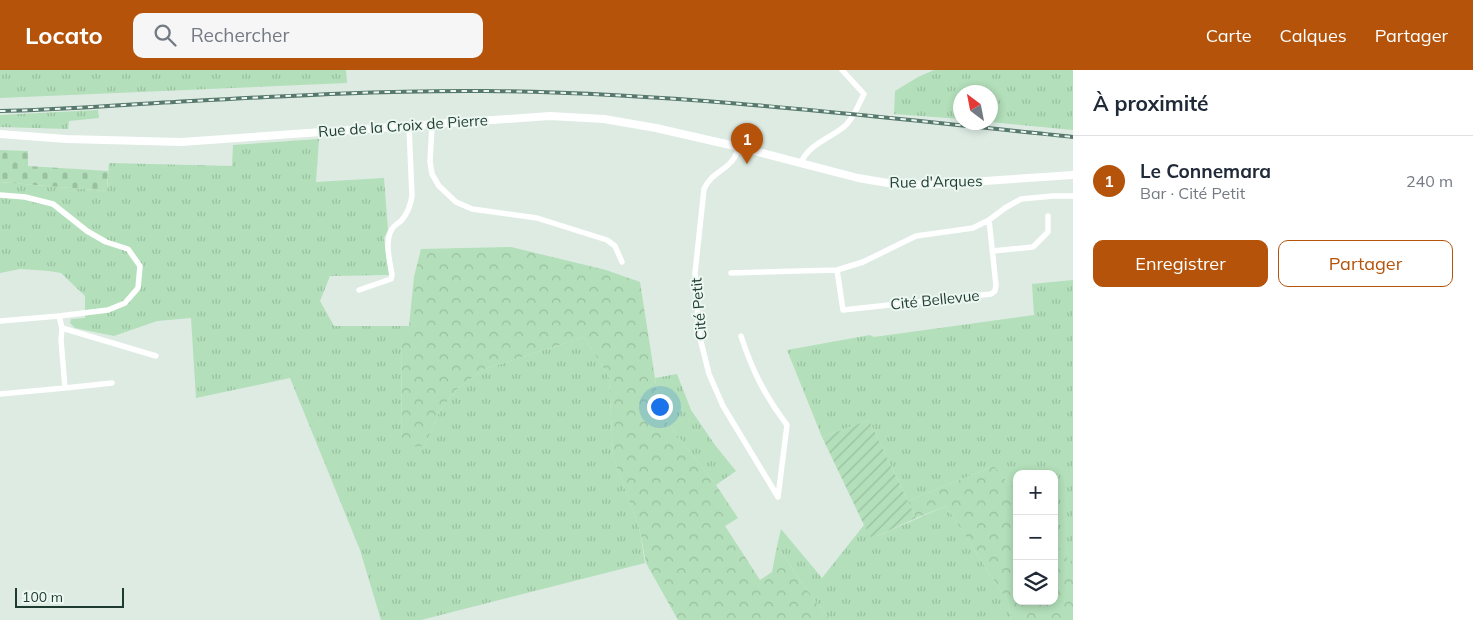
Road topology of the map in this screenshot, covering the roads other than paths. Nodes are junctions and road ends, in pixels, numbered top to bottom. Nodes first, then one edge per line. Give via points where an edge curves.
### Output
1 (842, 70) edge
2 (432, 125) junction
3 (409, 127) junction
4 (0, 134) edge
5 (739, 147) junction
6 (801, 164) junction
7 (1073, 175) edge
8 (0, 195) edge
9 (1073, 196) edge
10 (1048, 216) dead end
11 (989, 220) junction
12 (992, 251) junction
13 (622, 262) dead end
14 (837, 270) junction
15 (731, 274) dead end
16 (359, 290) dead end
17 (59, 316) junction
18 (0, 321) edge
19 (62, 328) junction
20 (740, 336) dead end
21 (156, 356) dead end
22 (112, 383) dead end
23 (64, 388) junction
24 (0, 394) edge

1 - 6 street via 864,94 841,130 808,152
2 - 3 main road, Rue de la Croix de Pierre
2 - 5 main road, Rue de la Croix de Pierre via 550,116 604,119
2 - 13 street via 432,174 456,202 472,209 537,218 607,240 615,246
3 - 4 main road, Rue de la Croix de Pierre via 182,142
3 - 16 street via 412,196 406,215 388,238 391,279
5 - 6 main road, Rue de la Croix de Pierre
5 - 20 street, Cité Petit via 733,161 713,176 704,189 695,273 699,334 709,374 723,406 778,497 787,425 759,383
6 - 7 main road, Rue d'Arques via 858,178 908,185
8 - 17 street via 53,204 87,231 128,249 140,266 138,288 125,303 108,310
9 - 11 street via 1021,199
10 - 12 street via 1048,232 1033,247
11 - 12 street, Cité Bellevue
11 - 14 street via 973,228 916,236 863,262
12 - 14 street, Cité Bellevue via 996,285 991,294 843,310
14 - 15 street
17 - 18 street
17 - 19 street
19 - 21 street
19 - 23 street
22 - 23 street
23 - 24 street

